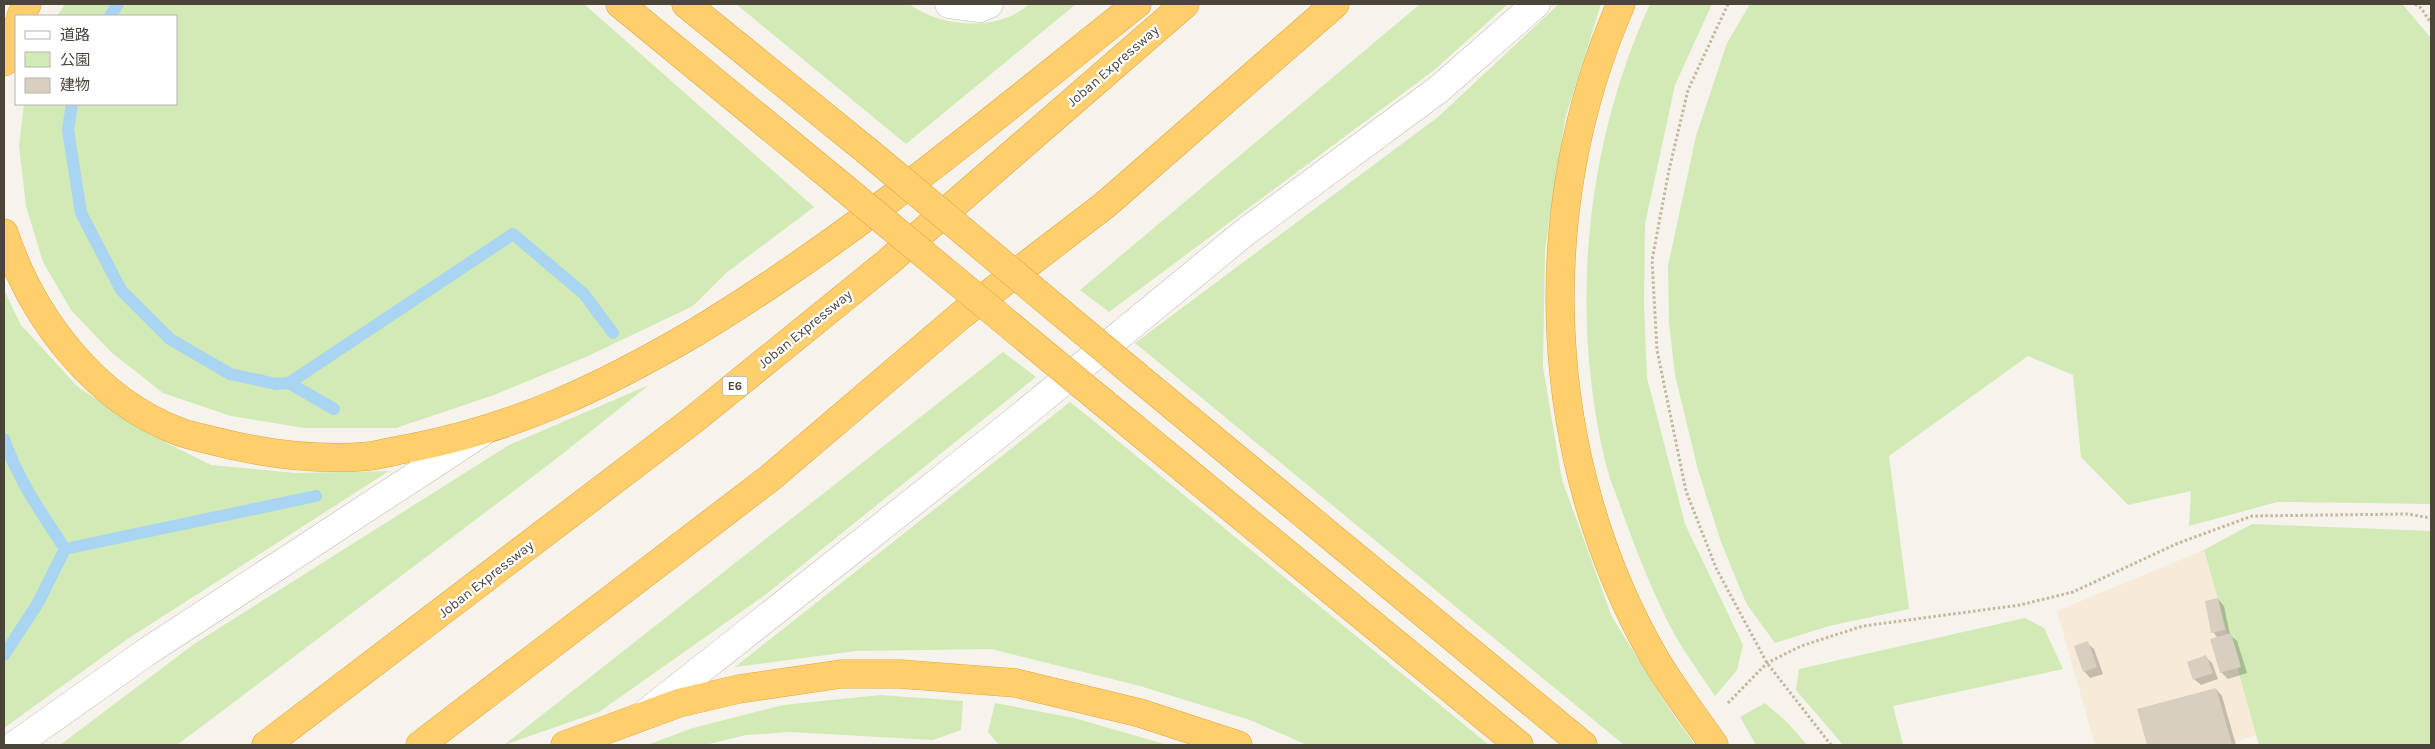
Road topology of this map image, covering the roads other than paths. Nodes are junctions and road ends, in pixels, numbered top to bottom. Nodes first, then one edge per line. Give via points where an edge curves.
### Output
1 (28, 4) edge
2 (620, 4) edge
3 (686, 4) edge
4 (949, 4) edge
5 (989, 4) edge
6 (1137, 4) edge
7 (1185, 4) edge
8 (1335, 4) edge
9 (1536, 4) edge
10 (1621, 4) edge
11 (22, 15) edge
12 (15, 31) edge
13 (4, 62) edge
14 (4, 233) edge
15 (483, 431) junction
16 (643, 715) junction
17 (15, 745) edge
18 (266, 745) edge
19 (420, 745) edge
20 (565, 745) edge
21 (1238, 745) edge
22 (1519, 745) edge
23 (1583, 745) edge
24 (1714, 745) edge

1 - 11 highway
2 - 22 highway, bridge
3 - 23 highway, bridge
4 - 5 street via 980,8
6 - 15 highway via 854,228 757,295 598,387
7 - 18 highway, Joban Expressway / E6 via 888,262 693,420
8 - 19 highway via 1105,205 960,316 770,478
9 - 16 street via 1439,89 1244,234 1014,422
10 - 24 highway via 1602,47 1591,85 1573,155 1567,198 1560,302 1566,401 1574,447 1606,553 1654,657
12 - 13 highway
14 - 15 highway via 20,276 42,314 70,352 101,385 139,412 180,432 272,455 318,457 370,456
15 - 17 street via 145,653
16 - 20 highway
16 - 21 highway via 688,701 789,680 842,674 900,674 1016,683 1140,713

